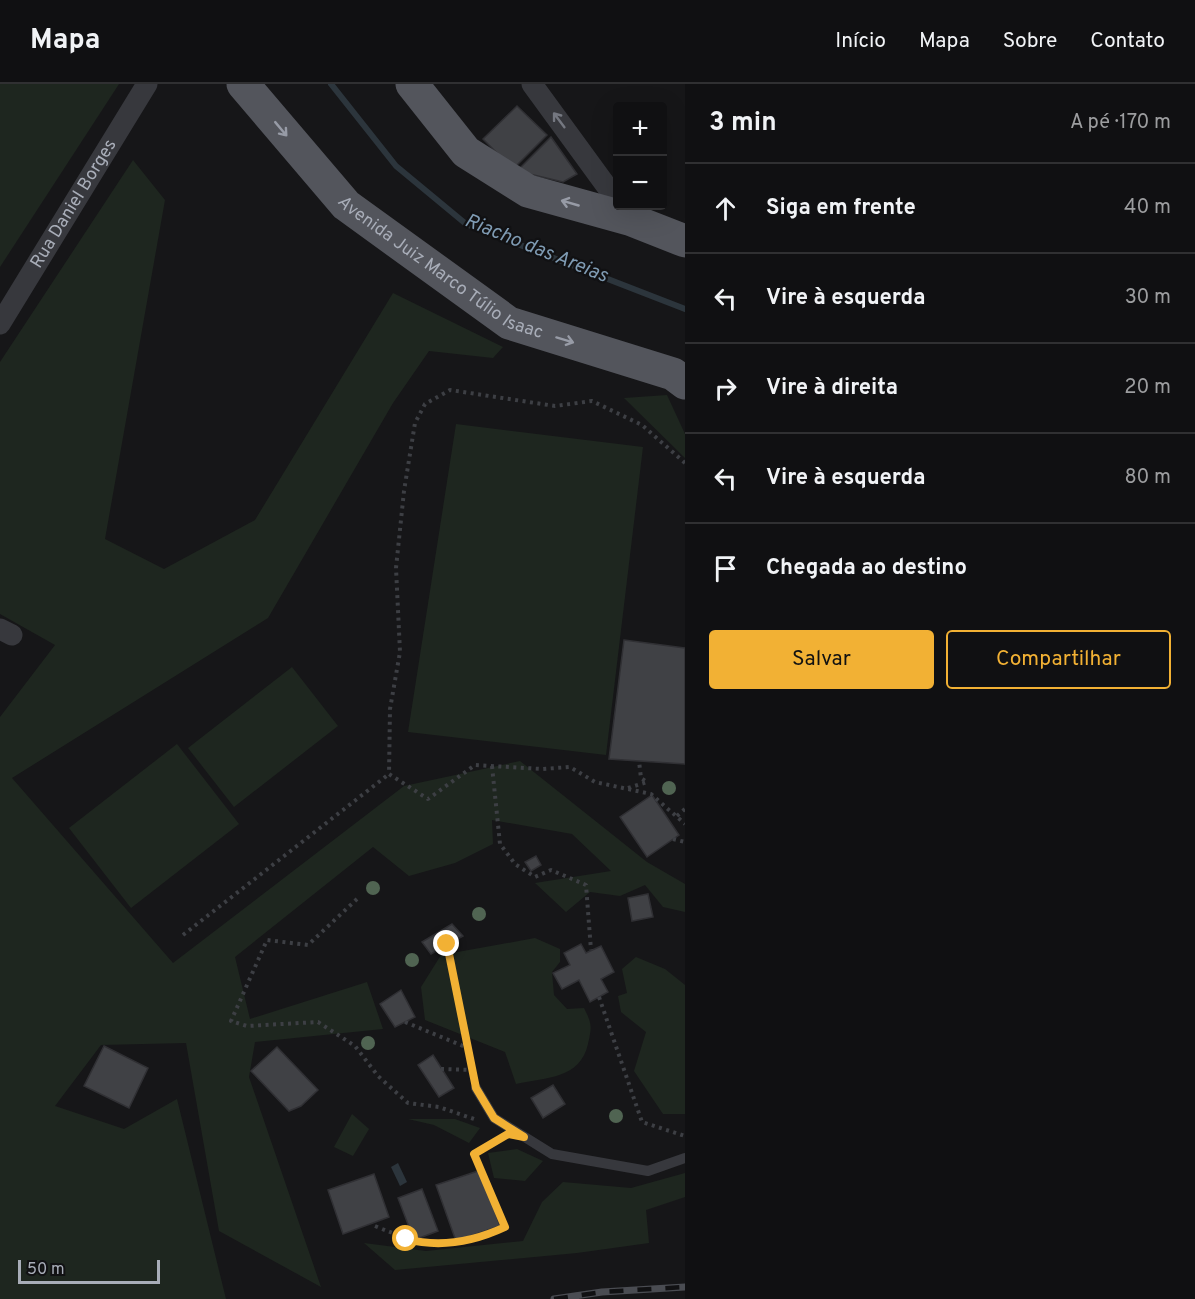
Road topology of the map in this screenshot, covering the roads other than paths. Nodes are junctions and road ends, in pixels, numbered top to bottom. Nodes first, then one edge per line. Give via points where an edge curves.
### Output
1 (147, 84) edge
2 (243, 84) edge
3 (412, 84) edge
4 (532, 84) edge
5 (613, 196) edge
6 (613, 207) edge
7 (624, 210) edge
8 (685, 241) edge
9 (0, 324) edge
10 (685, 383) edge
11 (476, 1088) road end
12 (685, 1158) edge

1 - 9 street, Rua Daniel Borges
2 -> 10 main road, Avenida Juiz Marco Túlio Isaac via 346,205 509,323 674,374
6 -> 3 main road via 528,191 466,152
5 -> 4 street
7 - 8 main road
11 - 12 lane via 494,1118 552,1154 648,1171

